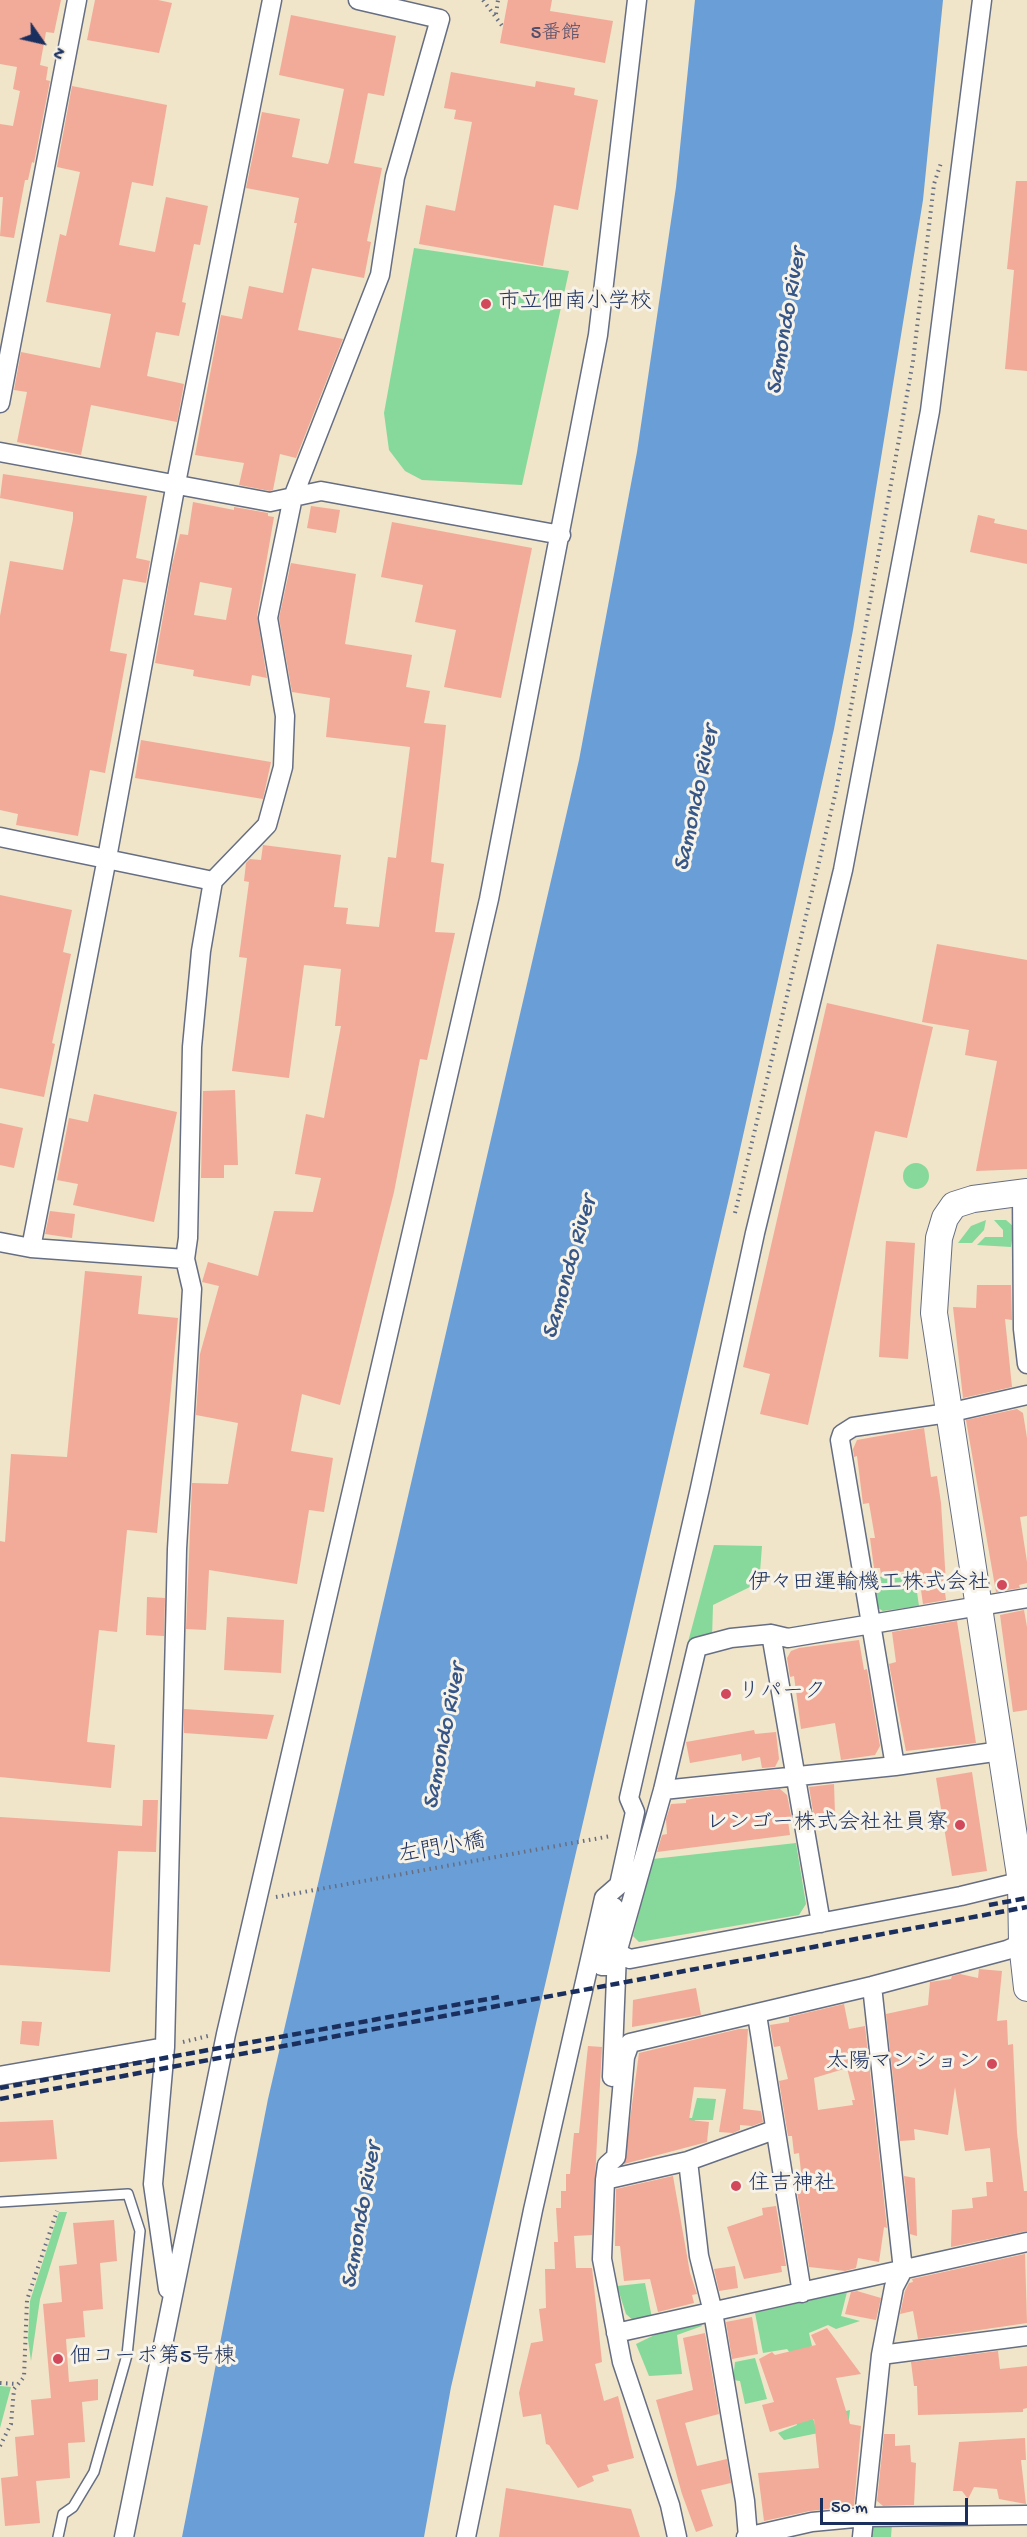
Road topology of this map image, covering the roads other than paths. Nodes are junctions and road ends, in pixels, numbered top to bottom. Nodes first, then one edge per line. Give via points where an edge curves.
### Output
1 (77, 0) edge
2 (272, 0) edge
3 (358, 0) edge
4 (637, 0) edge
5 (982, 0) edge
6 (0, 403) edge
7 (0, 452) edge
8 (176, 483) junction
9 (293, 497) junction
10 (561, 536) junction
11 (0, 837) edge
12 (107, 858) junction
13 (213, 880) junction
14 (1025, 1192) edge
15 (0, 1242) edge
16 (32, 1248) junction
17 (185, 1259) junction
18 (1027, 1364) edge
19 (1027, 1395) edge
20 (948, 1413) junction
21 (1027, 1598) edge
22 (979, 1607) junction
23 (871, 1623) junction
24 (771, 1634) junction
25 (1001, 1751) junction
26 (895, 1766) junction
27 (794, 1776) junction
28 (663, 1790) junction
29 (1024, 1881) edge
30 (619, 1886) junction
31 (821, 1923) junction
32 (1024, 1942) edge
33 (617, 1960) junction
34 (872, 1986) junction
35 (1027, 1988) edge
36 (757, 2015) junction
37 (165, 2047) junction
38 (0, 2076) edge
39 (774, 2130) junction
40 (687, 2161) junction
41 (606, 2172) junction
42 (0, 2202) edge
43 (1027, 2242) edge
44 (903, 2270) junction
45 (802, 2293) junction
46 (170, 2302) junction
47 (713, 2312) junction
48 (616, 2333) junction
49 (1027, 2336) edge
50 (881, 2355) junction
51 (1027, 2515) edge
52 (865, 2517) junction
53 (58, 2537) edge
54 (124, 2537) edge
55 (466, 2537) edge
56 (677, 2537) edge
57 (747, 2537) edge
58 (862, 2537) edge

1 - 6 street
2 - 8 street
3 - 9 street via 440,19 395,177 381,275
4 - 10 street via 598,335
5 - 30 street via 930,411 843,870 755,1233 629,1798 635,1812
7 - 8 street
8 - 9 street via 270,502
8 - 12 street
9 - 10 street via 321,491
9 - 13 street via 268,618 285,716 283,767 267,825
10 - 46 street via 489,899 226,2034
11 - 12 street
12 - 13 street
12 - 16 street
13 - 17 street via 201,951 192,1047
14 - 18 street via 1023,1329
14 - 20 street via 972,1199 954,1205 945,1218 939,1238 934,1313
15 - 16 street
16 - 17 street
17 - 37 street via 192,1289 177,1549
19 - 20 street
20 - 22 street
20 - 23 street via 854,1427 842,1434
21 - 22 street
22 - 23 street
22 - 25 street
23 - 24 street via 788,1638
23 - 26 street
24 - 27 street
24 - 28 street via 697,1647
25 - 26 street
25 - 29 street
26 - 27 street
27 - 28 street
27 - 31 street
28 - 33 street
29 - 31 street
29 - 32 street
30 - 33 street via 602,1966
30 - 55 street via 604,1898 533,2210
31 - 33 street
32 - 34 street
32 - 35 street
33 - 41 street
34 - 36 street
34 - 44 street
36 - 39 street
36 - 41 street via 630,2043 625,2057 616,2157
37 - 38 street
37 - 46 street via 153,2184
39 - 40 street
39 - 45 street
40 - 41 street
40 - 47 street via 699,2256
41 - 48 street via 602,2259
42 - 53 lane via 128,2194 140,2231 127,2355 94,2472 73,2507 63,2514
43 - 44 street
44 - 45 street
44 - 50 street via 894,2287
45 - 47 street
46 - 54 street
47 - 48 street
47 - 57 street via 745,2500
48 - 56 street
49 - 50 street
50 - 52 street
51 - 52 street
52 - 57 street via 812,2522
52 - 58 street

